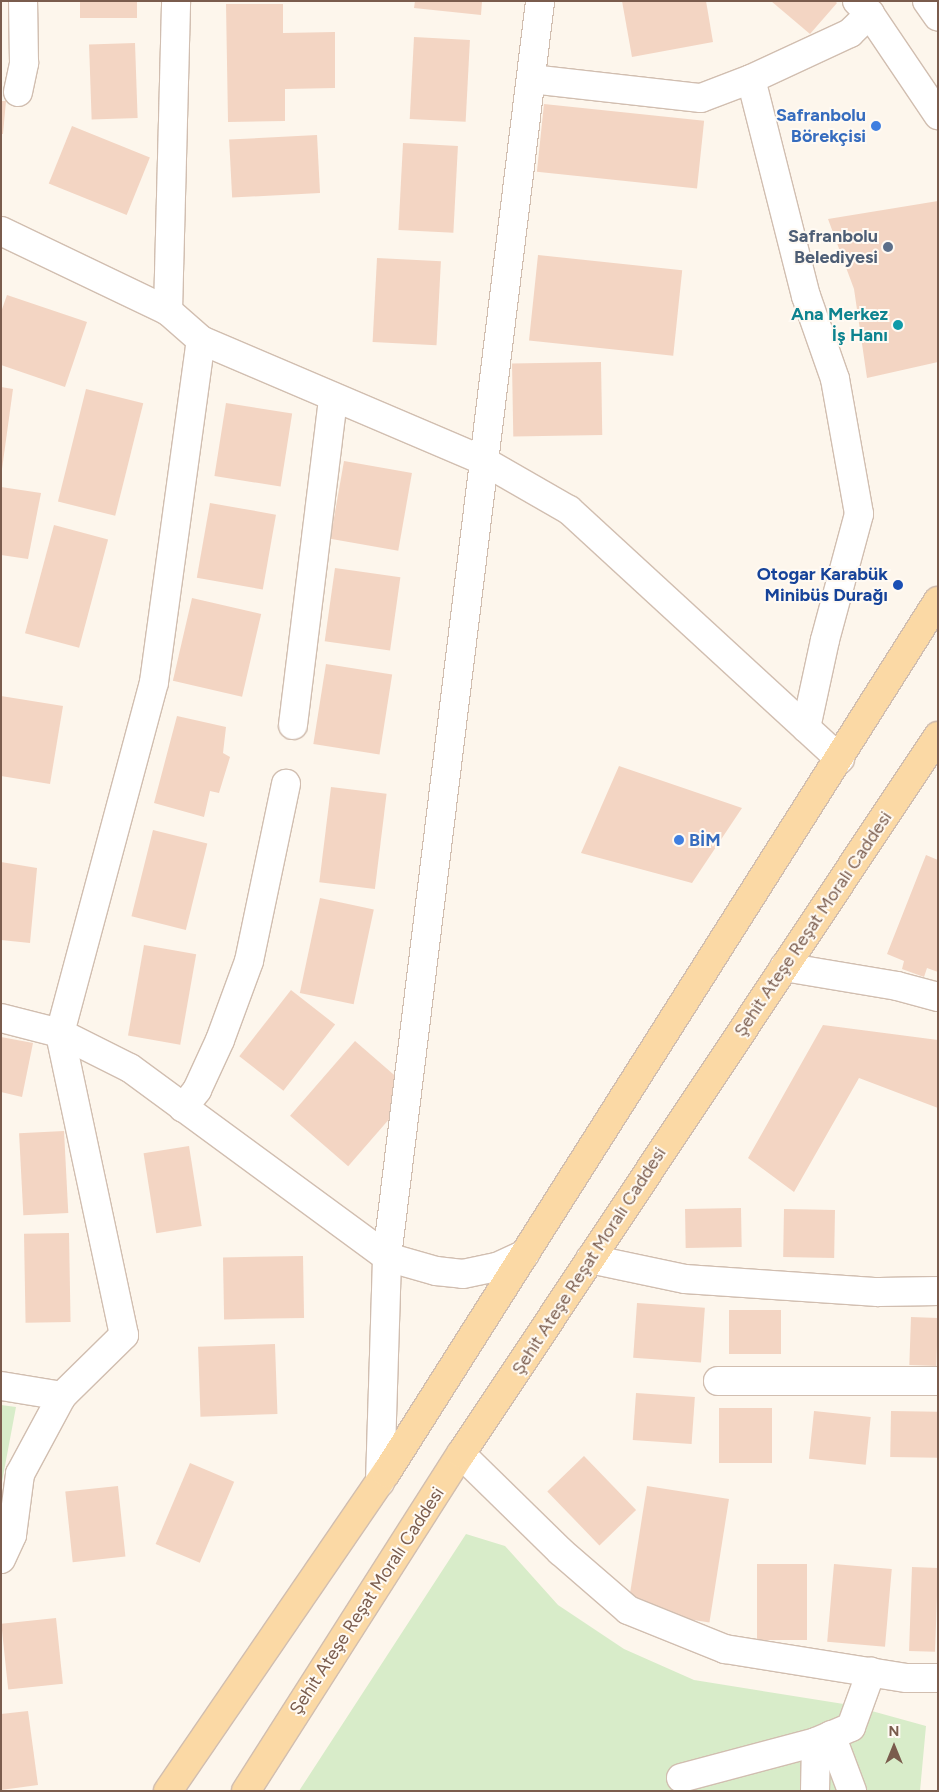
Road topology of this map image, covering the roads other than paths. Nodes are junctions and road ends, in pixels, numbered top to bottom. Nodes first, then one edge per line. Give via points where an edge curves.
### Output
1 (23, 1) edge
2 (176, 1) edge
3 (540, 1) edge
4 (864, 7) edge
5 (751, 79) junction
6 (531, 80) junction
7 (18, 92) dead end
8 (938, 115) edge
9 (1, 231) edge
10 (168, 311) junction
11 (201, 340) junction
12 (333, 396) junction
13 (482, 460) junction
14 (938, 601) edge
15 (293, 725) dead end
16 (806, 728) junction
17 (938, 736) edge
18 (840, 760) junction
19 (286, 784) dead end
20 (784, 967) junction
21 (938, 997) edge
22 (1, 1018) edge
23 (60, 1033) junction
24 (183, 1108) junction
25 (525, 1254) junction
26 (387, 1257) junction
27 (590, 1260) junction
28 (938, 1291) edge
29 (718, 1381) dead end
30 (938, 1381) edge
31 (1, 1386) edge
32 (62, 1396) junction
33 (461, 1454) junction
34 (380, 1482) junction
35 (1, 1559) edge
36 (871, 1672) junction
37 (938, 1678) edge
38 (824, 1738) junction
39 (681, 1778) dead end
40 (168, 1791) edge
41 (246, 1791) edge
42 (815, 1791) edge
43 (852, 1791) edge

1 - 7 street via 24,63
2 - 10 street
3 - 6 street
4 - 5 street via 850,33
4 - 8 street
5 - 6 street via 701,98
5 - 16 street via 806,296 835,379 860,514 825,640
6 - 13 street
9 - 10 street
10 - 11 street
11 - 12 street
11 - 23 street via 154,682
12 - 13 street
12 - 15 street
13 - 16 street via 569,510
13 - 26 street
14 - 18 main road
16 - 18 street
17 - 20 main road, Şehit Ateşe Reşat Moralı Caddesi
18 - 25 main road
19 - 24 street via 248,961 220,1040 197,1090
20 - 21 street via 897,986
20 - 27 main road, Şehit Ateşe Reşat Moralı Caddesi
22 - 23 street
23 - 24 street via 130,1068
23 - 32 street via 124,1335
24 - 26 street
25 - 26 street via 497,1267 463,1274 421,1268
25 - 34 main road
26 - 34 street
27 - 28 street via 685,1279 878,1292
27 - 33 main road, Şehit Ateşe Reşat Moralı Caddesi
29 - 30 street
31 - 32 street
32 - 35 street via 20,1474 12,1535
33 - 36 street via 560,1551 628,1610 725,1649
33 - 41 main road, Şehit Ateşe Reşat Moralı Caddesi
34 - 40 main road
36 - 37 street via 907,1678
36 - 38 street via 851,1726
38 - 39 street
38 - 42 street
38 - 43 street

